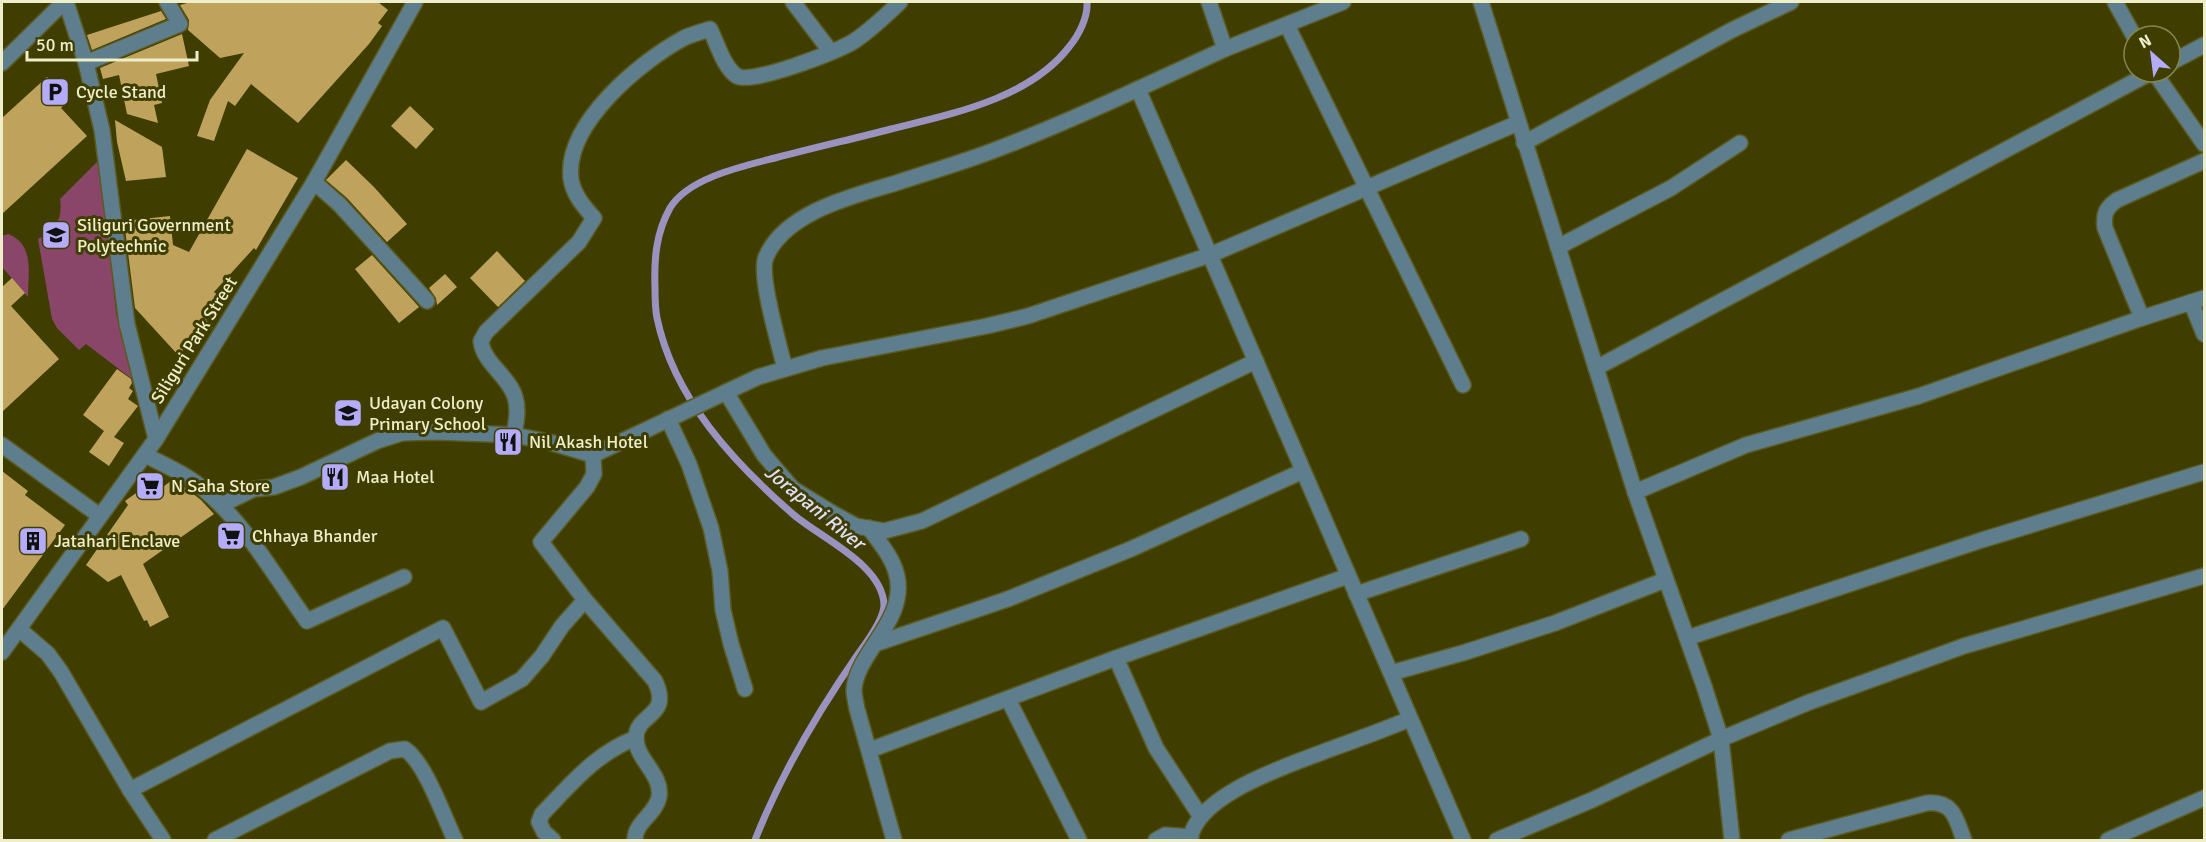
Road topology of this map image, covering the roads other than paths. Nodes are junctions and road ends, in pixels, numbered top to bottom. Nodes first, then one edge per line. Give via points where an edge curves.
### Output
1 (65, 2) edge
2 (167, 2) edge
3 (415, 2) edge
4 (793, 2) edge
5 (900, 2) edge
6 (1209, 2) edge
7 (1343, 2) edge
8 (1481, 2) edge
9 (1791, 2) edge
10 (2115, 2) edge
11 (2127, 24) edge
12 (1287, 25) junction
13 (2205, 45) edge
14 (1225, 49) junction
15 (831, 52) junction
16 (2182, 57) edge
17 (2, 63) edge
18 (86, 63) junction
19 (2130, 84) edge
20 (2162, 84) edge
21 (1138, 89) junction
22 (1518, 123) junction
23 (1524, 143) junction
24 (1740, 143) dead end
25 (2205, 144) edge
26 (2205, 161) edge
27 (314, 182) junction
28 (1365, 188) junction
29 (1558, 247) junction
30 (1210, 255) junction
31 (2198, 300) edge
32 (427, 301) dead end
33 (2142, 318) junction
34 (2205, 334) edge
35 (1256, 361) junction
36 (1596, 368) junction
37 (785, 369) junction
38 (1463, 385) dead end
39 (723, 393) junction
40 (671, 417) junction
41 (514, 435) junction
42 (156, 439) junction
43 (2, 445) edge
44 (145, 454) junction
45 (592, 455) junction
46 (1303, 471) junction
47 (2205, 472) edge
48 (1635, 492) junction
49 (221, 505) junction
50 (100, 516) junction
51 (869, 528) junction
52 (1521, 539) dead end
53 (1348, 576) junction
54 (2205, 576) edge
55 (404, 577) dead end
56 (1665, 580) junction
57 (1356, 594) junction
58 (585, 600) junction
59 (19, 629) junction
60 (1687, 638) junction
61 (878, 643) junction
62 (2, 652) edge
63 (1116, 658) junction
64 (1390, 673) junction
65 (745, 688) dead end
66 (1008, 699) junction
67 (1410, 719) junction
68 (636, 738) junction
69 (1721, 739) junction
70 (870, 750) junction
71 (130, 790) junction
72 (2205, 798) edge
73 (1201, 817) junction
74 (1190, 838) edge
75 (163, 840) edge
76 (215, 840) edge
77 (455, 840) edge
78 (553, 840) edge
79 (635, 840) edge
80 (894, 840) edge
81 (1079, 840) edge
82 (1156, 840) edge
83 (1463, 840) edge
84 (1497, 840) edge
85 (1732, 840) edge
86 (1789, 840) edge
87 (1964, 840) edge
88 (2108, 840) edge

1 - 17 street
1 - 18 street
2 - 18 street via 180,24
3 - 27 street, Siliguri Park Street
4 - 15 street
5 - 15 street via 852,42
6 - 14 street
7 - 12 street
8 - 22 street
9 - 23 street
10 - 11 street
12 - 14 street
12 - 28 street
13 - 16 street
14 - 21 street
15 - 41 street via 778,71 742,78 728,66 710,29 685,37 605,99 579,141 572,163 575,191 594,218 579,242 481,341 483,351 515,396 518,409
18 - 42 street via 102,130 127,324
19 - 36 street
20 - 25 street
21 - 30 street
21 - 37 street via 1048,130 835,202 795,223 775,241 764,260
22 - 23 street
22 - 28 street
23 - 29 street
24 - 29 street via 1671,188
26 - 33 street via 2117,200 2103,217
27 - 32 street via 340,205
27 - 42 street, Siliguri Park Street
28 - 30 street
28 - 38 street
29 - 36 street
30 - 35 street
30 - 37 street via 1028,316
31 - 33 street
31 - 34 street
33 - 48 street via 1919,396 1746,445
35 - 46 street
35 - 51 street via 922,521 884,531
36 - 48 street
37 - 39 street
39 - 40 street
39 - 51 street via 764,455 793,489 856,526
40 - 45 street
40 - 65 street via 711,528 723,610
41 - 45 street
41 - 49 street via 402,433 301,477 274,487 254,489
42 - 44 street, Siliguri Park Street
43 - 50 street
44 - 49 street via 195,482
44 - 50 street, Siliguri Park Street
45 - 58 street via 594,474 587,487 541,542
46 - 53 street
46 - 61 street via 1018,595
47 - 60 street via 1982,540
48 - 56 street
49 - 55 street via 307,621
50 - 59 street, Siliguri Park Street
51 - 61 street via 886,550 897,575 898,594
52 - 57 street
53 - 57 street
53 - 63 street
54 - 69 street via 1964,646
56 - 60 street
56 - 64 street via 1555,623
57 - 64 street
58 - 68 street via 660,693 660,703
58 - 71 street via 522,679 482,702 443,628
59 - 62 street, Siliguri Park Street
59 - 71 street via 48,654 61,672
60 - 69 street
61 - 70 street via 861,667 854,690
63 - 66 street
63 - 73 street via 1156,748
64 - 67 street
66 - 70 street
66 - 81 street
67 - 73 street via 1259,777 1224,796
67 - 83 street
68 - 78 street via 602,755 542,814 539,822
68 - 79 street via 659,787 659,798 638,828
69 - 84 street
69 - 85 street
70 - 80 street
71 - 75 street
72 - 88 street
73 - 74 street
74 - 82 street via 1165,835
76 - 77 street via 390,751 405,748 422,768
86 - 87 street via 1939,802 1948,807

